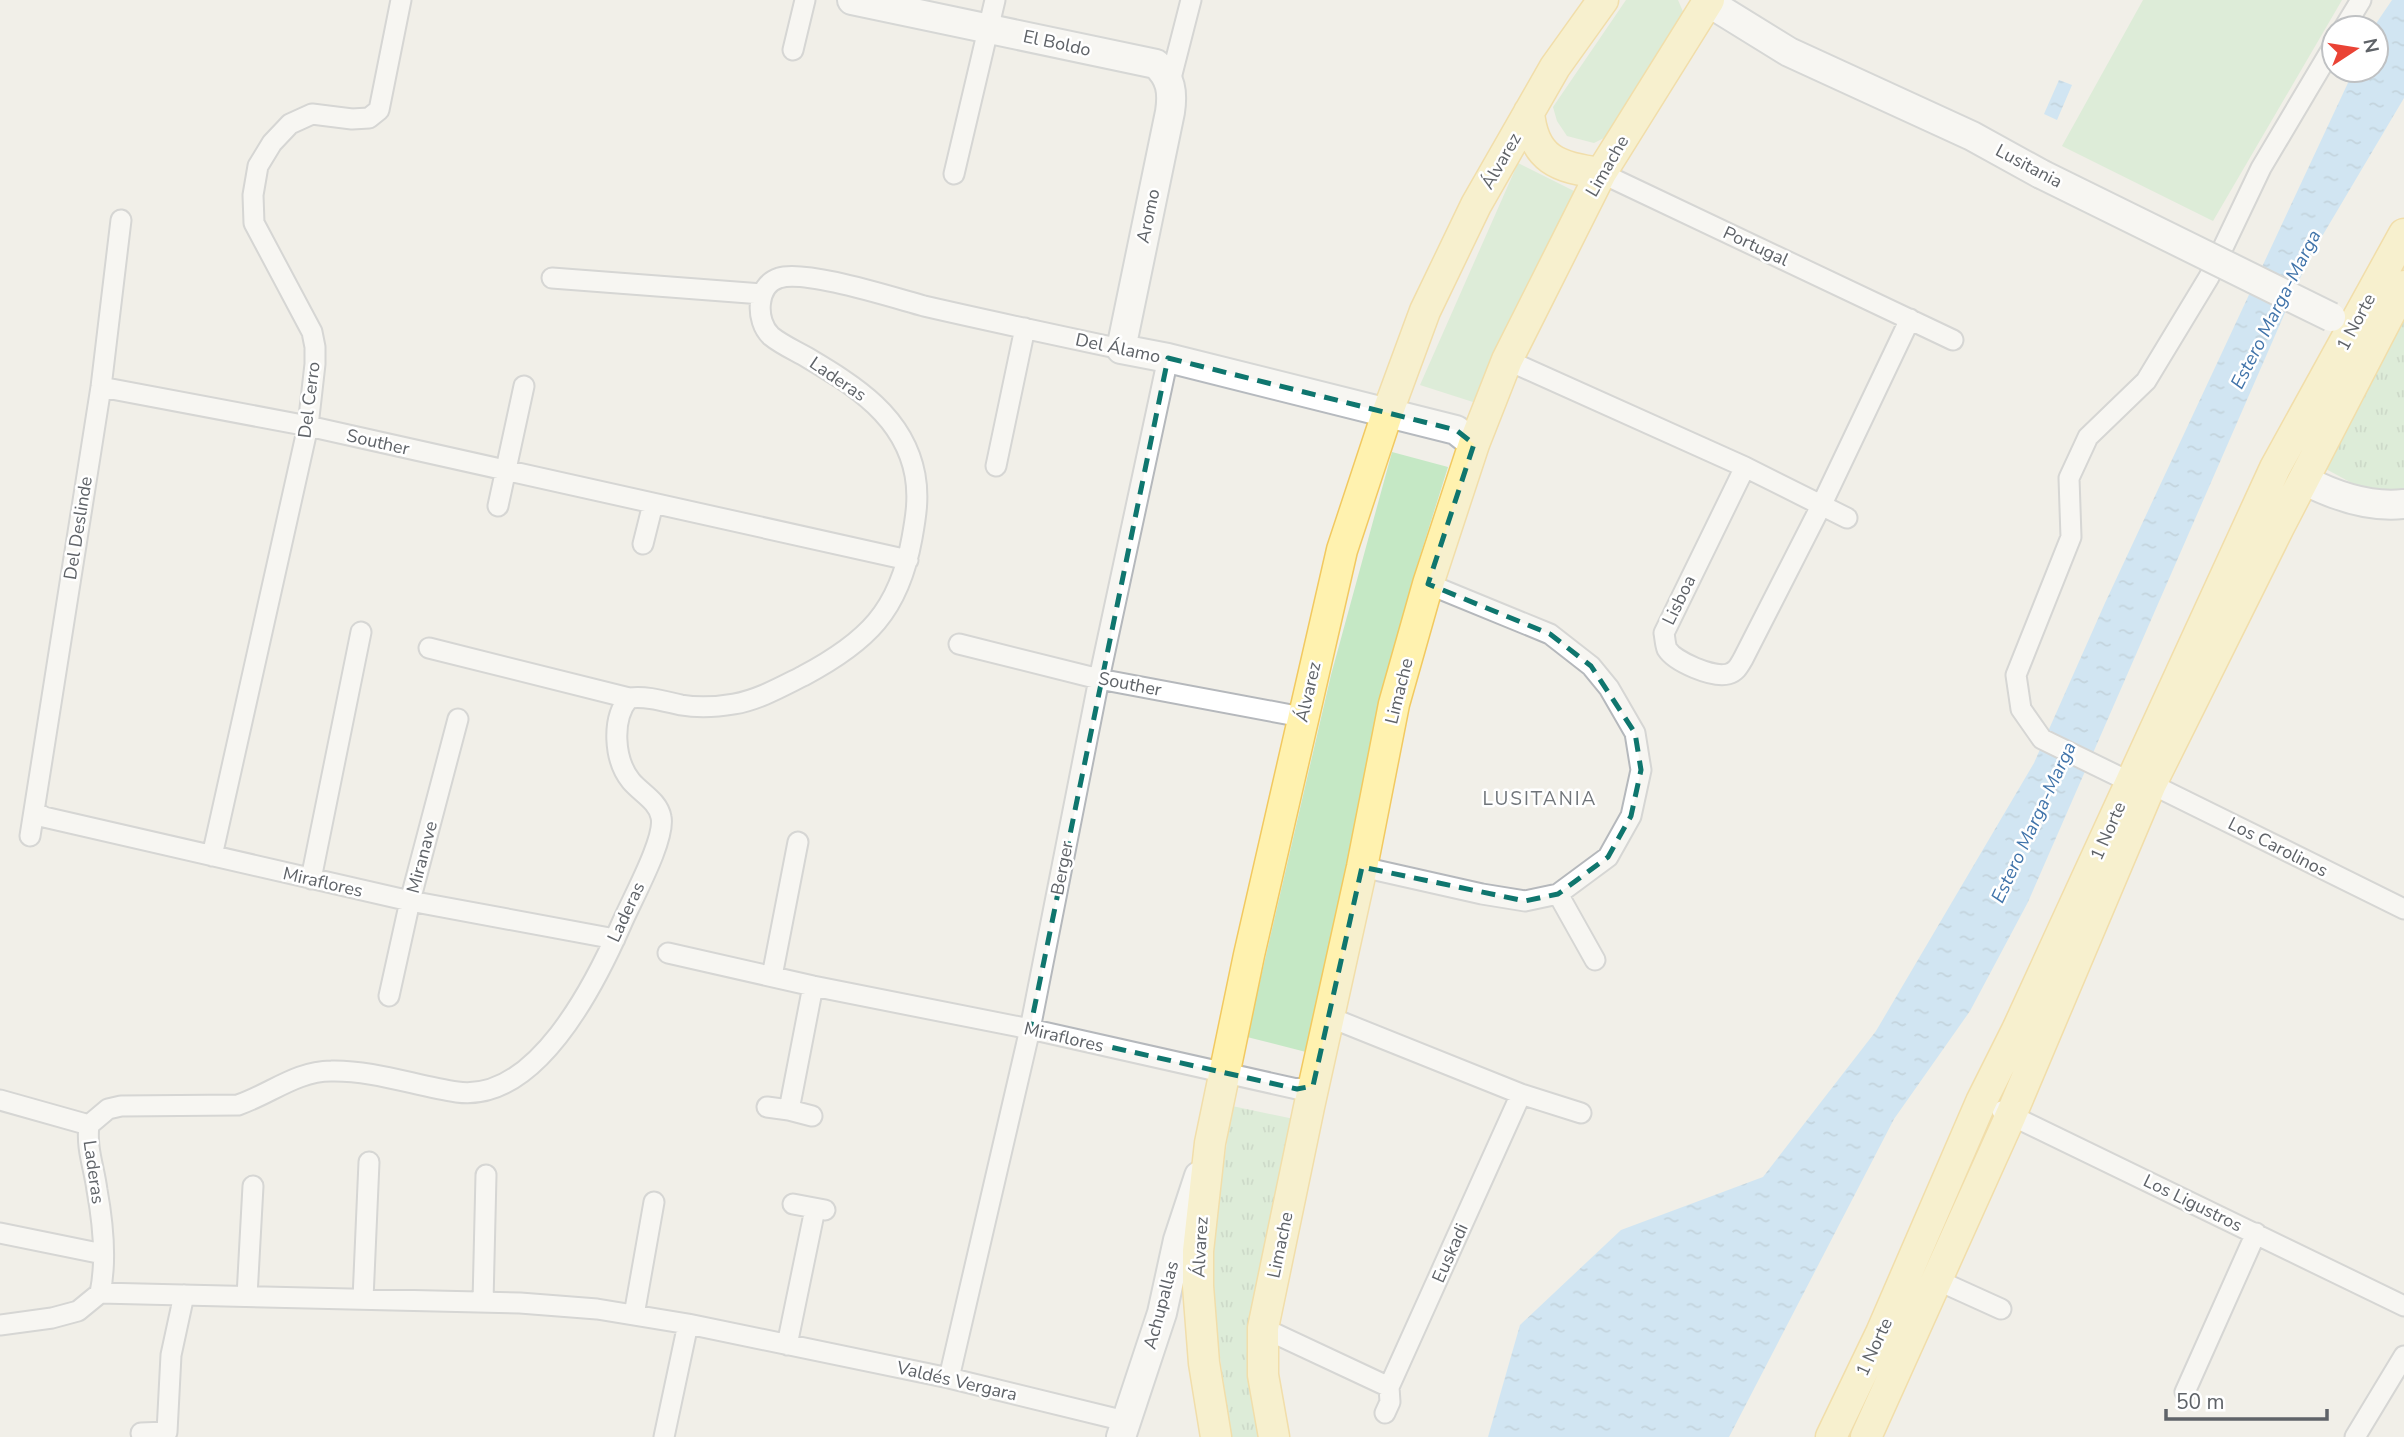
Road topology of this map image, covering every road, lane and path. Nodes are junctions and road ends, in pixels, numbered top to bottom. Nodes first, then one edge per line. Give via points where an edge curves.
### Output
1 (401, 0) edge
2 (805, 0) edge
3 (852, 0) edge
4 (995, 0) edge
5 (1191, 0) edge
6 (1603, 0) edge
7 (1708, 1) edge
8 (990, 28) junction
9 (793, 50) dead end
10 (2320, 69) edge
11 (1170, 82) junction
12 (1529, 112) junction
13 (1601, 173) junction
14 (954, 174) dead end
15 (121, 220) dead end
16 (2404, 234) edge
17 (552, 278) dead end
18 (2404, 286) edge
19 (762, 294) junction
20 (1910, 319) junction
21 (2353, 327) junction
22 (1025, 328) junction
23 (1953, 340) dead end
24 (1121, 349) junction
25 (1168, 358) junction
26 (1507, 360) junction
27 (2330, 371) junction
28 (524, 386) dead end
29 (101, 387) junction
30 (1387, 414) junction
31 (308, 426) junction
32 (1474, 444) junction
33 (996, 466) dead end
34 (1745, 467) junction
35 (507, 471) junction
36 (2304, 480) junction
37 (653, 504) junction
38 (2404, 504) edge
39 (498, 506) dead end
40 (1821, 506) junction
41 (1847, 518) dead end
42 (643, 544) dead end
43 (908, 561) junction
44 (1428, 584) junction
45 (361, 632) dead end
46 (959, 644) dead end
47 (429, 648) dead end
48 (1099, 679) junction
49 (629, 698) junction
50 (1302, 717) junction
51 (458, 719) dead end
52 (2141, 783) junction
53 (34, 811) junction
54 (30, 835) dead end
55 (798, 842) dead end
56 (212, 856) junction
57 (1362, 867) junction
58 (310, 879) junction
59 (1558, 894) junction
60 (410, 901) junction
61 (2404, 909) edge
62 (615, 939) junction
63 (668, 953) dead end
64 (1595, 960) dead end
65 (772, 976) junction
66 (813, 986) junction
67 (389, 996) dead end
68 (1329, 1017) junction
69 (1030, 1029) junction
70 (1224, 1073) junction
71 (1313, 1086) junction
72 (1521, 1094) junction
73 (0, 1100) edge
74 (1981, 1102) junction
75 (767, 1107) dead end
76 (789, 1110) junction
77 (1581, 1113) dead end
78 (2011, 1115) junction
79 (812, 1116) dead end
80 (89, 1125) junction
81 (1212, 1133) junction
82 (369, 1161) dead end
83 (486, 1175) dead end
84 (253, 1186) dead end
85 (654, 1202) dead end
86 (793, 1204) dead end
87 (0, 1233) edge
88 (2256, 1233) junction
89 (103, 1254) junction
90 (1937, 1280) junction
91 (100, 1293) junction
92 (184, 1295) junction
93 (247, 1297) junction
94 (363, 1299) junction
95 (483, 1302) junction
96 (2404, 1306) edge
97 (2001, 1308) dead end
98 (634, 1315) junction
99 (688, 1324) junction
100 (0, 1325) edge
101 (1263, 1328) junction
102 (787, 1345) junction
103 (2404, 1356) edge
104 (949, 1378) junction
105 (1390, 1387) junction
106 (2185, 1392) dead end
107 (1385, 1413) dead end
108 (1123, 1429) edge
109 (141, 1433) dead end
110 (664, 1437) edge
111 (1216, 1437) edge
112 (1274, 1437) edge
113 (1830, 1437) edge
114 (1866, 1437) edge
115 (2355, 1437) edge

1 - 31 street, Del Cerro via 379,110 369,118 312,114 290,124 258,166 254,223 312,332 315,347
2 - 9 street
3 - 8 street, El Boldo
4 - 8 street
5 - 11 street
6 - 12 main road, Álvarez via 1555,66
7 - 13 main road, Limache
7 - 21 street, Lusitania, bridge via 1788,52 1972,136
8 - 11 street, El Boldo via 1156,64
8 - 14 street
10 - 52 street, Los Carolinos via 2261,168 2209,277 2146,381 2088,437 2070,478 2071,537 2016,675 2021,709 2042,739
11 - 24 street, Aromo via 1170,112
12 - 13 main road via 1535,143 1549,158 1572,170
12 - 30 main road, Álvarez via 1476,205 1425,311
13 - 20 street, Portugal
13 - 26 main road, Limache
15 - 29 street, Del Deslinde
16 - 21 main road, 1 Norte
17 - 19 street
18 - 21 main road, 1 Norte
19 - 22 street, Del Álamo via 778,278 795,275
19 - 43 street, Laderas via 762,320 771,335 856,386 888,417 906,447 918,504
20 - 23 street, Portugal
20 - 40 street
21 - 27 main road, 1 Norte
21 - 36 main road, 1 Norte
22 - 24 street, Del Álamo
22 - 33 street
24 - 25 street, Del Álamo
25 - 30 street, Del Álamo
25 - 48 street, Berger
26 - 32 main road, Limache
26 - 34 street
27 - 36 main road via 2306,447
27 - 52 main road, 1 Norte via 2275,467
28 - 35 street
29 - 31 street, Souther
29 - 53 street, Del Deslinde
30 - 32 street, Del Álamo via 1456,430
30 - 50 main road, Álvarez via 1342,550
31 - 35 street, Souther
31 - 56 street, Del Cerro
32 - 44 main road, Limache
34 - 40 street
34 - 40 street, Lisboa via 1664,633 1666,647 1676,659 1714,675 1737,670
35 - 37 street, Souther
35 - 39 street
36 - 38 street via 2349,500
36 - 52 main road, 1 Norte
37 - 42 street
37 - 43 street, Souther
40 - 41 street
43 - 49 street, Laderas via 884,614 859,642 780,688 736,704 708,707 645,696
44 - 57 main road, Limache via 1394,704
44 - 59 street via 1550,634 1591,666 1635,733 1641,770 1631,816 1608,857
45 - 58 street
46 - 48 street, Souther
47 - 49 street
48 - 50 street, Souther
48 - 69 street, Berger
49 - 62 street, Laderas via 618,719 620,756 631,782 660,811 662,833
50 - 70 main road, Álvarez
51 - 60 street, Miranave
52 - 61 street, Los Carolinos
52 - 74 main road, 1 Norte
52 - 78 main road, 1 Norte
53 - 54 street, Del Deslinde
53 - 56 street, Miraflores
55 - 65 street
56 - 58 street, Miraflores
57 - 59 street via 1525,901
57 - 68 main road, Limache
58 - 60 street, Miraflores
59 - 64 street
60 - 62 street, Miraflores
60 - 67 street, Miranave
62 - 80 street, Laderas via 568,1023 535,1061 505,1083 460,1092 333,1070 299,1076 238,1105 121,1106 108,1109
63 - 65 street, Miraflores
65 - 66 street, Miraflores
66 - 69 street, Miraflores
66 - 76 street
68 - 71 main road, Limache
68 - 72 street
69 - 70 street, Miraflores
69 - 104 street, Berger
70 - 71 street, Miraflores via 1297,1089
70 - 81 main road, Álvarez
71 - 101 main road, Limache
72 - 77 street
72 - 105 street, Euskadi
73 - 80 street
74 - 78 street, Los Ligustros
74 - 113 main road, 1 Norte via 1881,1333
75 - 76 street
76 - 79 street
78 - 88 street, Los Ligustros
78 - 90 main road, 1 Norte
80 - 89 street, Laderas
81 - 108 street, Achupallas via 1178,1240 1162,1313
81 - 111 main road, Álvarez via 1198,1286 1203,1363
82 - 94 street
83 - 95 street
84 - 93 street
85 - 98 street
86 - 102 street via 820,1209
87 - 89 street
88 - 96 street, Los Ligustros
88 - 106 street
89 - 91 street, Laderas
90 - 97 street
90 - 114 main road, 1 Norte
91 - 92 street, Valdés Vergara
91 - 100 street via 78,1311
92 - 93 street, Valdés Vergara
92 - 109 street via 171,1355 167,1432
93 - 94 street, Valdés Vergara
94 - 95 street, Valdés Vergara
95 - 98 street, Valdés Vergara
98 - 99 street, Valdés Vergara
99 - 102 street, Valdés Vergara
99 - 110 street
101 - 105 street
101 - 112 main road, Limache via 1263,1375
102 - 104 street, Valdés Vergara
103 - 115 street
104 - 108 street, Valdés Vergara
105 - 107 street, Euskadi

